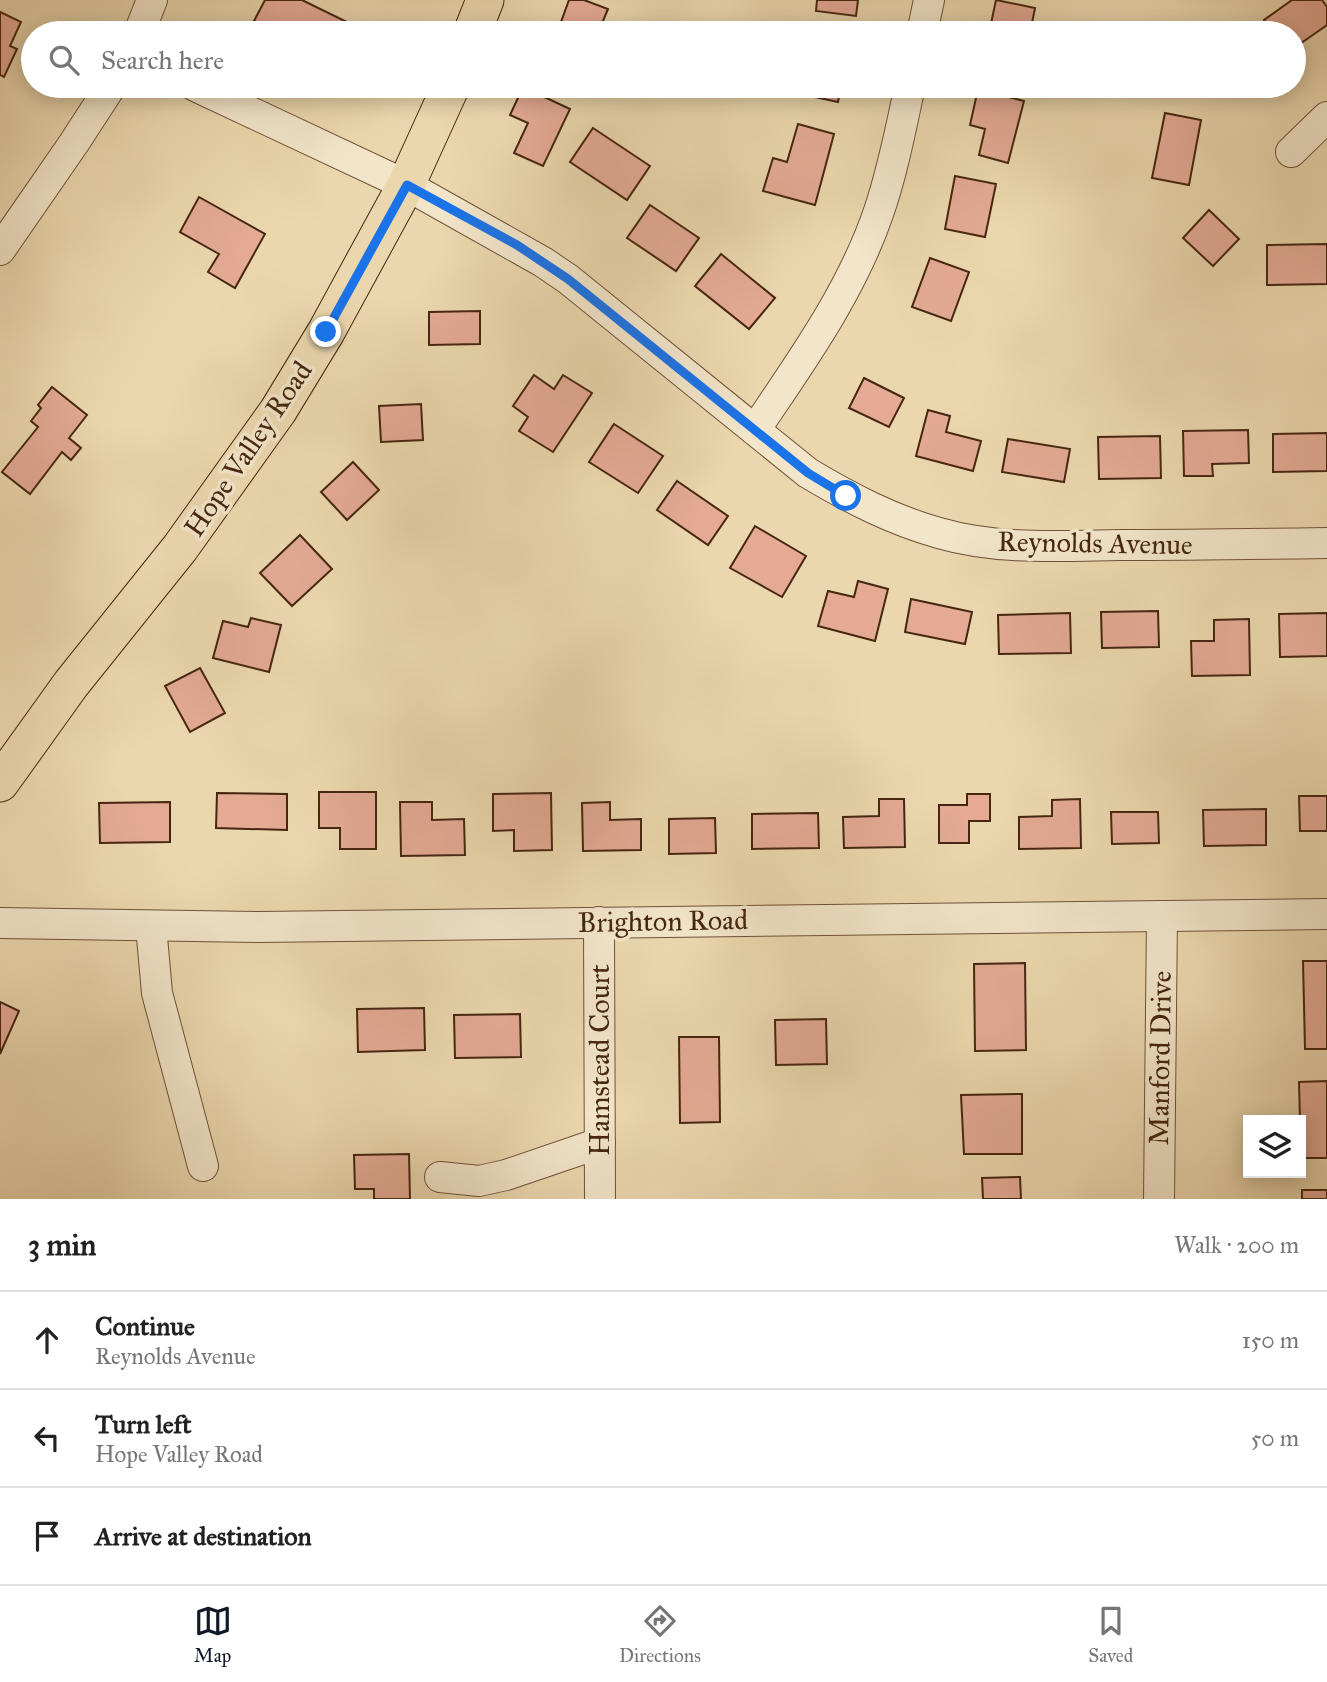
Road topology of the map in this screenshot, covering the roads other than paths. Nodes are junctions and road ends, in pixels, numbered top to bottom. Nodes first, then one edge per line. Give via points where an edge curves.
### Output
1 (152, 0) edge
2 (485, 0) edge
3 (929, 0) edge
4 (144, 21) edge
5 (477, 21) edge
6 (925, 21) edge
7 (103, 98) edge
8 (221, 98) edge
9 (446, 98) edge
10 (907, 98) edge
11 (1327, 117) edge
12 (1291, 152) dead end
13 (407, 185) junction
14 (0, 250) edge
15 (755, 430) junction
16 (1327, 543) edge
17 (0, 783) edge
18 (1327, 914) edge
19 (1162, 916) junction
20 (599, 922) junction
21 (0, 923) edge
22 (151, 926) junction
23 (600, 1143) junction
24 (203, 1166) dead end
25 (440, 1177) dead end
26 (600, 1199) edge
27 (1159, 1199) edge

1 - 4 street
2 - 5 main road
3 - 6 street
7 - 14 street
8 - 13 street, Reynolds Avenue
9 - 13 main road, Hope Valley Road
10 - 15 street via 879,211 854,271 820,334
11 - 12 street
13 - 15 street, Reynolds Avenue via 517,245 568,279
13 - 17 main road, Hope Valley Road via 278,411 180,548 71,684
15 - 16 street, Reynolds Avenue via 808,473 846,496 896,519 975,541 1037,546
18 - 19 street, Brighton Road
19 - 20 street, Brighton Road
19 - 27 street, Manford Drive
20 - 22 street, Brighton Road
20 - 23 street, Hamstead Court
21 - 22 street, Brighton Road
22 - 24 street via 158,993
23 - 25 street via 479,1181
23 - 26 street, Hamstead Court

